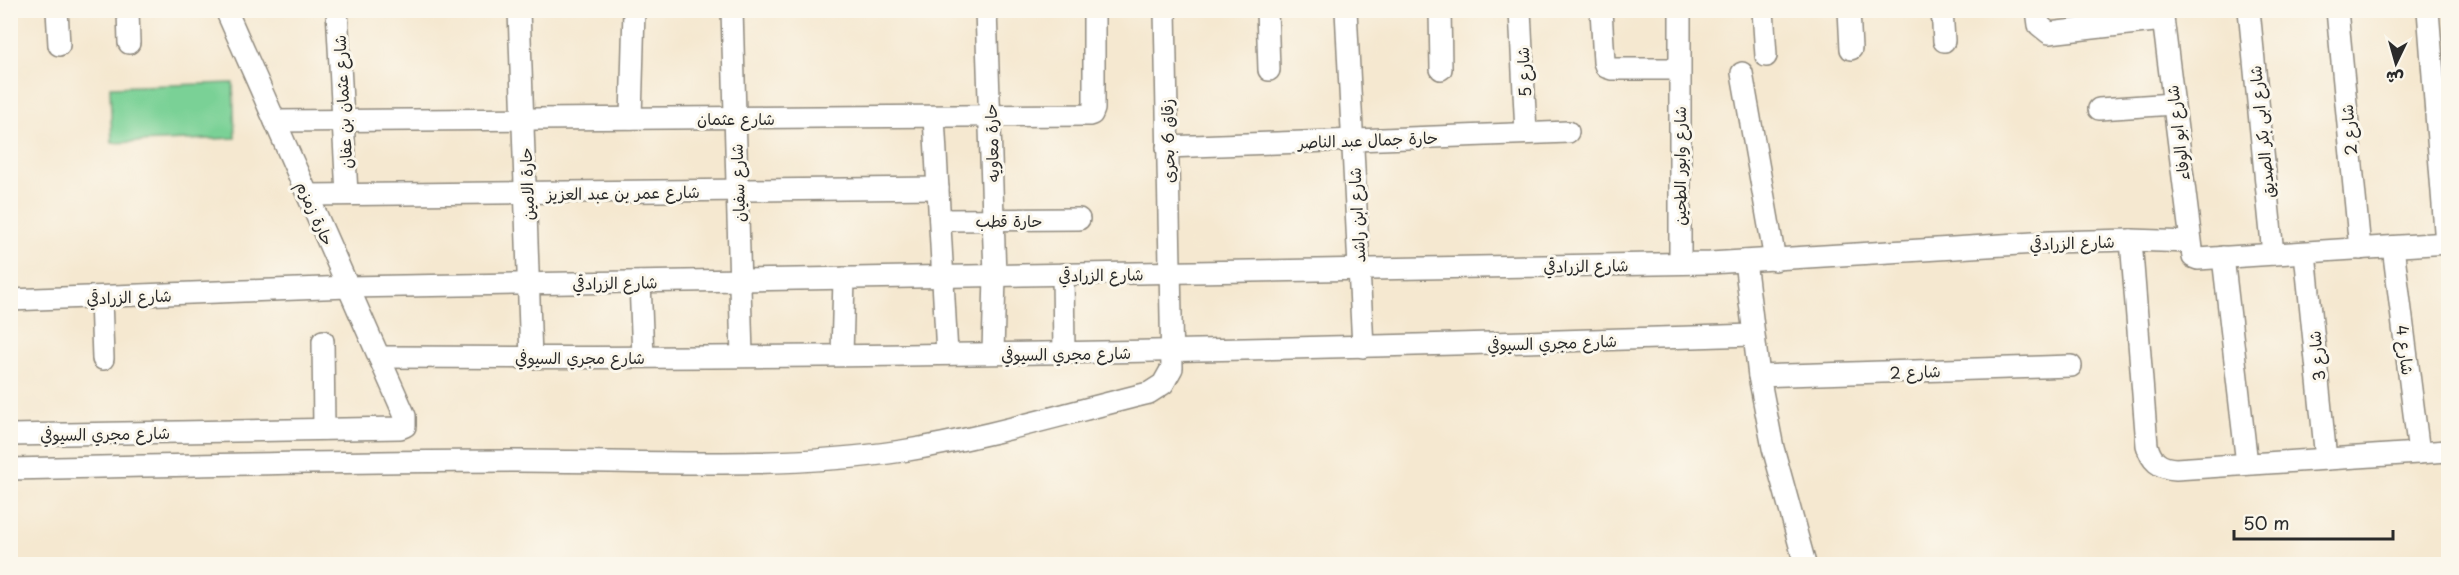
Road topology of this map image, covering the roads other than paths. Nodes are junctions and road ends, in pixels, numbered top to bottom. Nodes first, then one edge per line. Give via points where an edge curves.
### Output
1 (57, 10) edge
2 (128, 10) edge
3 (227, 10) edge
4 (337, 10) edge
5 (519, 10) edge
6 (634, 10) edge
7 (732, 10) edge
8 (986, 10) edge
9 (1094, 10) edge
10 (1165, 10) edge
11 (1267, 10) edge
12 (1346, 10) edge
13 (1440, 10) edge
14 (1520, 10) edge
15 (1601, 10) edge
16 (1680, 10) edge
17 (1763, 10) edge
18 (1849, 10) edge
19 (1942, 10) edge
20 (2037, 10) edge
21 (2249, 10) edge
22 (2337, 10) edge
23 (2428, 10) edge
24 (2163, 15) edge
25 (1944, 41) dead end
26 (129, 43) dead end
27 (58, 45) dead end
28 (1851, 49) dead end
29 (1766, 56) dead end
30 (1441, 69) dead end
31 (1679, 69) junction
32 (1269, 70) dead end
33 (1742, 73) dead end
34 (2173, 104) junction
35 (2099, 109) dead end
36 (934, 117) junction
37 (990, 117) junction
38 (631, 118) junction
39 (735, 118) junction
40 (523, 119) junction
41 (343, 120) junction
42 (275, 121) junction
43 (1568, 132) dead end
44 (1526, 133) junction
45 (1353, 140) junction
46 (1167, 147) junction
47 (938, 188) junction
48 (738, 190) junction
49 (526, 193) junction
50 (347, 194) junction
51 (308, 195) junction
52 (1079, 219) dead end
53 (940, 220) junction
54 (993, 220) junction
55 (2131, 240) junction
56 (2447, 244) edge
57 (2393, 247) junction
58 (2191, 248) junction
59 (2360, 249) junction
60 (2305, 253) junction
61 (2273, 254) junction
62 (2223, 257) junction
63 (1775, 260) junction
64 (1745, 261) junction
65 (1680, 263) junction
66 (1359, 269) junction
67 (1169, 272) junction
68 (1063, 274) junction
69 (995, 275) junction
70 (943, 277) junction
71 (844, 278) junction
72 (740, 280) junction
73 (640, 282) junction
74 (530, 284) junction
75 (348, 287) junction
76 (101, 297) junction
77 (10, 300) edge
78 (1752, 335) junction
79 (323, 341) dead end
80 (1363, 347) junction
81 (1171, 351) junction
82 (993, 353) junction
83 (1064, 353) junction
84 (947, 354) junction
85 (843, 355) junction
86 (742, 356) junction
87 (379, 357) junction
88 (643, 357) junction
89 (531, 358) junction
90 (103, 359) dead end
91 (2071, 366) dead end
92 (1759, 376) junction
93 (405, 416) joint
94 (324, 429) junction
95 (10, 435) edge
96 (2448, 451) edge
97 (2419, 453) junction
98 (2326, 459) junction
99 (2247, 464) junction
100 (10, 469) edge
101 (1805, 564) edge

1 - 27 street
2 - 26 street
3 - 42 street, حارة زمزم
4 - 41 street, شارع عثمان بن عفان
5 - 40 street, حارة الامين
6 - 38 street
7 - 39 street, شارع سفيان
8 - 37 street, حارة معاويه
9 - 37 street, شارع عثمان via 1092,114
10 - 46 street, زقاق 6 بحرى
11 - 32 street
12 - 45 street, شارع ابن راشد
13 - 30 street
14 - 44 street, شارع 5
15 - 31 street via 1606,67
16 - 31 street, شارع وابور الطحين
17 - 29 street
18 - 28 street
19 - 25 street
20 - 24 street via 2039,25 2049,33
21 - 61 street, شارع ابى بكر الصديق
22 - 59 street, شارع 2
23 - 56 street
24 - 34 street, شارع ابو الوفاء
31 - 65 street, شارع وابور الطحين
33 - 63 street
34 - 35 street
34 - 58 street, شارع ابو الوفاء
36 - 37 street, شارع عثمان
36 - 39 street, شارع عثمان
36 - 47 street
37 - 54 street, حارة معاويه
38 - 39 street, شارع عثمان
38 - 40 street, شارع عثمان
39 - 48 street, شارع سفيان
40 - 41 street, شارع عثمان
40 - 49 street, حارة الامين
41 - 42 street, شارع عثمان
41 - 50 street, شارع عثمان بن عفان
42 - 51 street, حارة زمزم
43 - 44 street, حارة جمال عبد الناصر
44 - 45 street, حارة جمال عبد الناصر
45 - 46 street, حارة جمال عبد الناصر
45 - 66 street, شارع ابن راشد
46 - 67 street, زقاق 6 بحرى
47 - 48 street, شارع عمر بن عبد العزيز
47 - 53 street
48 - 49 street, شارع عمر بن عبد العزيز
48 - 72 street, شارع سفيان
49 - 50 street, شارع عمر بن عبد العزيز
49 - 74 street, حارة الامين
50 - 51 street, شارع عمر بن عبد العزيز
51 - 75 street, حارة زمزم
52 - 54 street, حارة قطب
53 - 54 street, حارة قطب
53 - 70 street
54 - 69 street, حارة معاويه
55 - 58 street, شارع الزرادقي
55 - 63 street, شارع الزرادقي
55 - 99 street via 2150,455 2165,468
56 - 57 street, شارع الزرادقي
57 - 59 street, شارع الزرادقي
57 - 97 street, شارع 4
58 - 62 street, شارع الزرادقي via 2195,259
59 - 60 street, شارع الزرادقي
60 - 61 street, شارع الزرادقي
60 - 98 street, شارع 3
61 - 62 street, شارع الزرادقي
62 - 99 street
63 - 64 street, شارع الزرادقي
64 - 65 street, شارع الزرادقي
64 - 78 street
65 - 66 street, شارع الزرادقي
66 - 67 street, شارع الزرادقي
66 - 80 street, شارع ابن راشد
67 - 68 street, شارع الزرادقي
67 - 81 street, زقاق 6 بحرى
68 - 69 street, شارع الزرادقي
68 - 83 street
69 - 70 street, شارع الزرادقي
69 - 82 street, حارة معاويه
70 - 71 street, شارع الزرادقي
70 - 84 street
71 - 72 street, شارع الزرادقي
71 - 85 street
72 - 73 street, شارع الزرادقي
72 - 86 street, شارع سفيان
73 - 74 street, شارع الزرادقي
73 - 88 street
74 - 75 street, شارع الزرادقي
74 - 89 street, حارة الامين
75 - 76 street, شارع الزرادقي
75 - 87 street, حارة زمزم
76 - 77 street, شارع الزرادقي
76 - 90 street
78 - 80 street, شارع مجري السيوفي
78 - 92 street
79 - 94 street
80 - 81 street, شارع مجري السيوفي
81 - 83 street, شارع مجري السيوفي
81 - 100 street, زقاق 6 بحرى via 1172,368 1163,384 1149,393 903,451 742,462 343,461
82 - 83 street, شارع مجري السيوفي
82 - 84 street, شارع مجري السيوفي
84 - 85 street, شارع مجري السيوفي
85 - 86 street, شارع مجري السيوفي
86 - 88 street, شارع مجري السيوفي
87 - 89 street, شارع مجري السيوفي
87 - 93 street, حارة زمزم
88 - 89 street, شارع مجري السيوفي
91 - 92 street, شارع 2
92 - 101 street via 1773,448
93 - 94 street, شارع مجري السيوفي via 405,426 400,428
94 - 95 street, شارع مجري السيوفي
96 - 97 street
97 - 98 street
98 - 99 street

